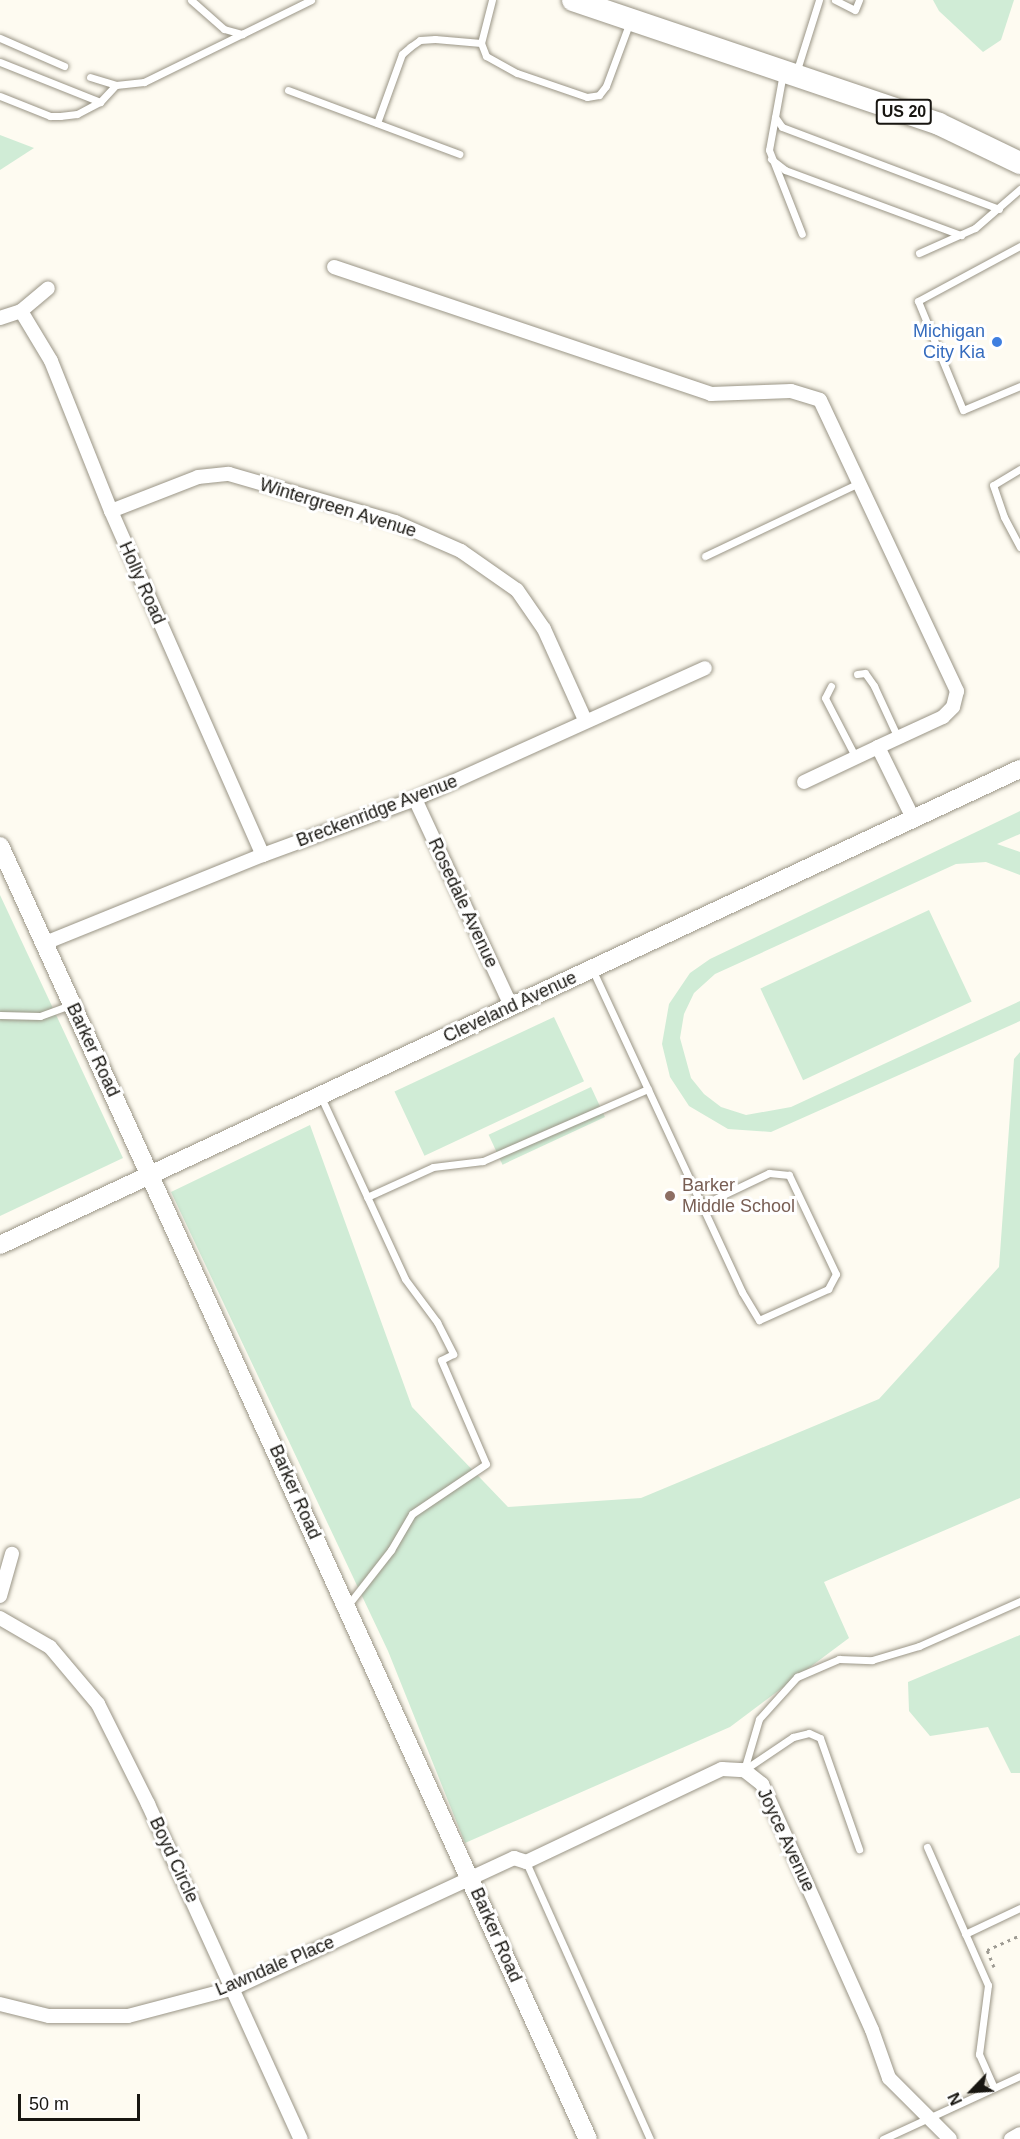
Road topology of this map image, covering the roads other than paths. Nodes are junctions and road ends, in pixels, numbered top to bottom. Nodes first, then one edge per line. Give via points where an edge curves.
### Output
1 (191, 0) edge
2 (311, 0) edge
3 (492, 0) edge
4 (819, 0) edge
5 (835, 0) edge
6 (859, 0) edge
7 (577, 1) edge
8 (631, 19) junction
9 (244, 33) junction
10 (0, 38) edge
11 (481, 43) junction
12 (0, 62) edge
13 (64, 66) dead end
14 (790, 73) junction
15 (90, 77) dead end
16 (116, 85) junction
17 (288, 90) dead end
18 (0, 96) edge
19 (100, 102) junction
20 (775, 117) junction
21 (377, 123) junction
22 (459, 154) dead end
23 (771, 159) junction
24 (1020, 164) edge
25 (1020, 189) edge
26 (999, 209) junction
27 (802, 234) dead end
28 (960, 235) junction
29 (1020, 246) edge
30 (919, 253) dead end
31 (334, 267) dead end
32 (48, 288) dead end
33 (21, 311) junction
34 (0, 318) edge
35 (1020, 386) edge
36 (1020, 469) edge
37 (859, 483) junction
38 (111, 511) junction
39 (1020, 547) edge
40 (705, 556) dead end
41 (705, 668) dead end
42 (857, 674) dead end
43 (831, 687) dead end
44 (585, 720) junction
45 (898, 738) junction
46 (878, 747) junction
47 (856, 758) junction
48 (1020, 769) edge
49 (804, 782) dead end
50 (415, 799) junction
51 (913, 818) junction
52 (0, 846) edge
53 (263, 855) junction
54 (45, 943) junction
55 (592, 969) junction
56 (72, 1004) junction
57 (511, 1006) junction
58 (0, 1015) edge
59 (648, 1089) junction
60 (320, 1095) junction
61 (150, 1174) junction
62 (367, 1197) junction
63 (702, 1205) junction
64 (0, 1245) edge
65 (12, 1554) dead end
66 (0, 1596) edge
67 (1020, 1601) edge
68 (346, 1607) junction
69 (0, 1618) edge
70 (744, 1770) junction
71 (927, 1847) dead end
72 (859, 1849) dead end
73 (526, 1862) junction
74 (470, 1878) junction
75 (1020, 1908) edge
76 (965, 1934) junction
77 (234, 1988) junction
78 (0, 2004) edge
79 (1020, 2076) edge
80 (994, 2088) junction
81 (927, 2119) junction
82 (1020, 2134) edge
83 (301, 2139) edge
84 (588, 2139) edge
85 (650, 2139) edge
86 (883, 2139) edge
87 (950, 2139) edge
88 (1011, 2139) edge

1 - 9 lane via 224,29
2 - 9 lane
3 - 11 lane
4 - 14 lane
5 - 6 lane via 855,10
7 - 8 main road, US 20
8 - 11 lane via 615,66 599,95 571,93 493,63
8 - 14 main road, US 20
9 - 16 lane via 144,82
10 - 13 lane
11 - 21 lane via 435,39 420,40 410,47 402,54
12 - 19 lane
14 - 20 lane
14 - 24 main road, US 20 via 939,124
15 - 16 lane
16 - 19 lane
17 - 21 lane
18 - 19 lane via 50,116 77,114
20 - 23 lane
20 - 26 lane via 782,127
21 - 22 lane
23 - 27 lane
23 - 28 lane via 785,170
25 - 26 lane
26 - 28 lane
28 - 30 lane
29 - 35 lane via 918,301 963,410
31 - 37 street via 711,394 807,394 820,400
32 - 33 street
33 - 34 street
33 - 38 street, Holly Road via 51,361
36 - 39 lane via 993,485
37 - 40 lane
37 - 45 street via 957,691 953,707 943,717
38 - 44 street, Wintergreen Avenue via 198,477 229,474 395,522 452,547 517,590 544,629
38 - 53 street, Holly Road
41 - 44 street, Breckenridge Avenue
42 - 45 lane via 865,673 874,686
43 - 47 lane via 825,698
44 - 50 street, Breckenridge Avenue
45 - 46 street
46 - 47 street
46 - 51 street
47 - 49 street
48 - 51 street, Cleveland Avenue
50 - 53 street, Breckenridge Avenue
50 - 57 street, Rosedale Avenue
51 - 55 street, Cleveland Avenue
52 - 54 street, Barker Road
53 - 54 street, Breckenridge Avenue
54 - 56 street, Barker Road
55 - 57 street, Cleveland Avenue
55 - 59 lane
56 - 58 lane via 40,1016
56 - 61 street, Barker Road
57 - 60 street, Cleveland Avenue
59 - 62 lane via 483,1161 433,1167
59 - 63 lane
60 - 61 street, Cleveland Avenue
60 - 62 lane
61 - 64 street, Cleveland Avenue
61 - 68 street, Barker Road
62 - 68 lane via 405,1279 437,1323 453,1354 441,1360 486,1464 412,1514 391,1550
63 - 63 lane via 759,1320 828,1288 837,1274 789,1175 769,1173
65 - 66 street
67 - 70 lane via 919,1646 872,1660 839,1659 797,1677 759,1719
68 - 74 street, Barker Road
69 - 77 street, Boyd Circle via 50,1647 98,1704
70 - 72 lane via 793,1737 809,1733 820,1738
70 - 73 street, Joyce Avenue via 722,1769
70 - 81 street, Joyce Avenue via 762,1784 872,2030 889,2078
71 - 76 lane
73 - 74 street, Joyce Avenue via 514,1858
73 - 85 lane
74 - 77 street, Lawndale Place
74 - 84 street, Barker Road
75 - 76 lane
76 - 80 lane via 988,1985 979,2054
77 - 78 street, Lawndale Place via 128,2016 49,2016
77 - 83 street, Boyd Circle
79 - 80 lane
80 - 81 lane
81 - 86 lane
81 - 87 street, Joyce Avenue
82 - 88 street

